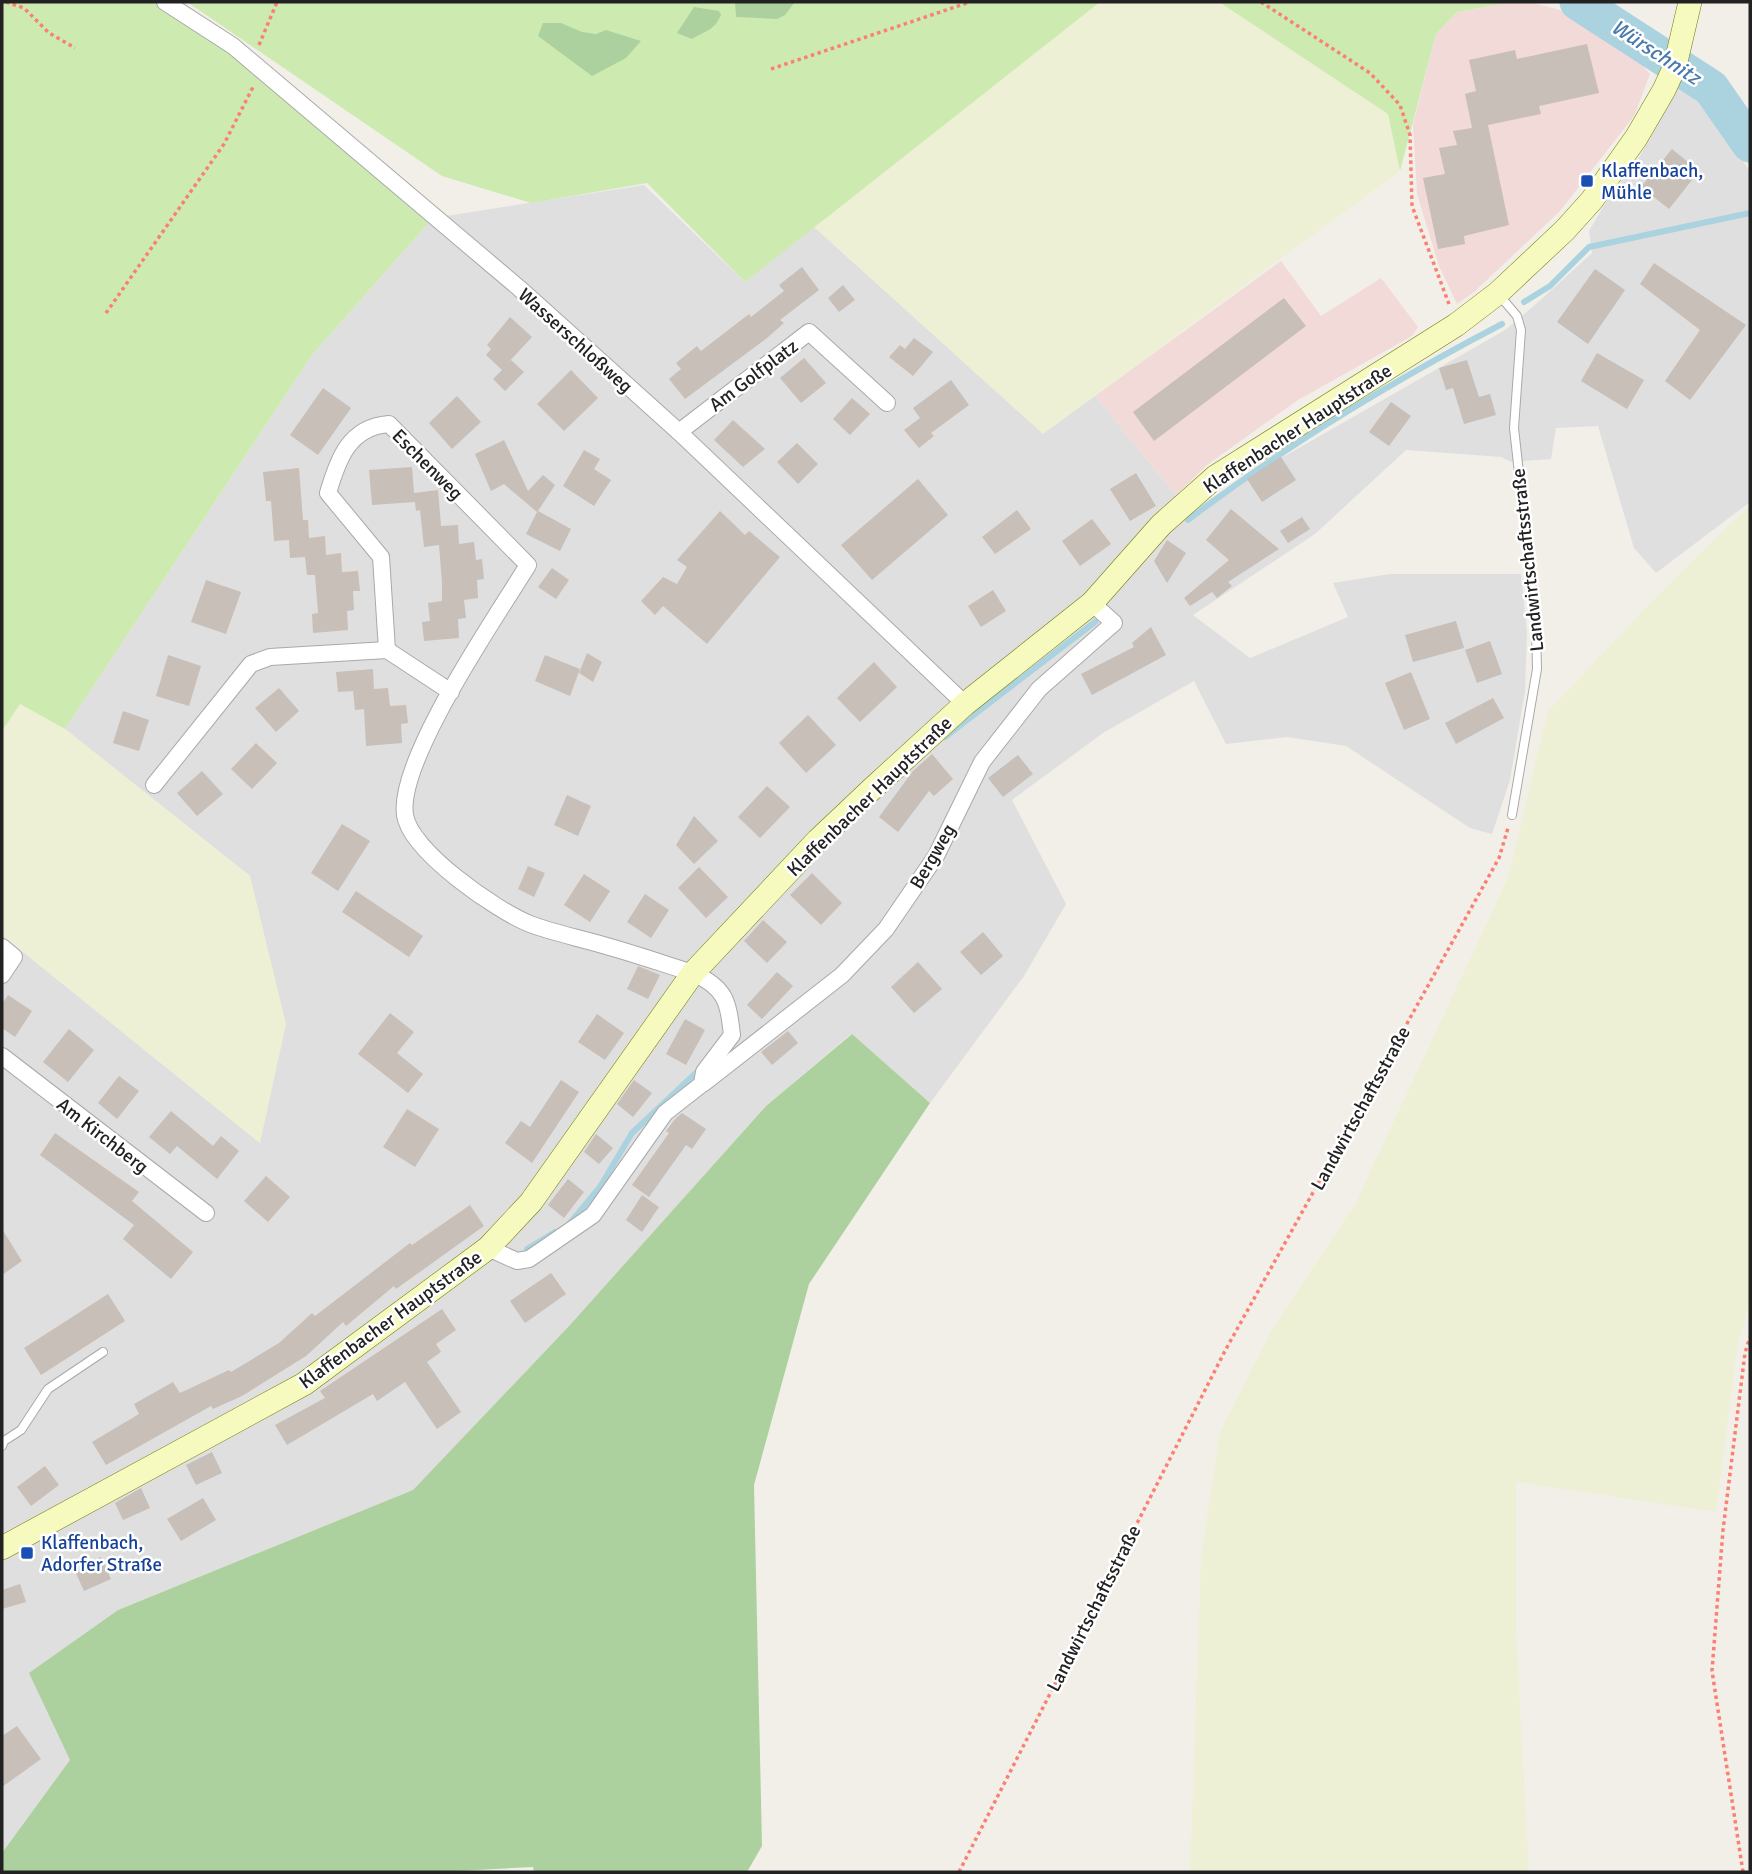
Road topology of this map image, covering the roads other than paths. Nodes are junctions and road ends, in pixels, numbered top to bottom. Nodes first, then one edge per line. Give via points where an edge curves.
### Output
1 (165, 2) edge
2 (1690, 2) edge
3 (1498, 293) junction
4 (887, 403) dead end
5 (679, 432) junction
6 (1093, 603) junction
7 (387, 650) junction
8 (451, 692) junction
9 (965, 704) junction
10 (154, 785) dead end
11 (1512, 815) road end
12 (2, 947) edge
13 (2, 975) edge
14 (703, 977) junction
15 (2, 1056) edge
16 (702, 1084) junction
17 (206, 1213) dead end
18 (488, 1248) junction
19 (103, 1352) dead end
20 (2, 1446) edge
21 (2, 1548) edge

1 - 5 street, Wasserschloßweg via 255,64
2 - 3 street, Klaffenbacher Hauptstraße via 1683,40 1664,90 1636,138 1592,200
3 - 6 street, Klaffenbacher Hauptstraße via 1456,326 1215,477 1161,525
3 - 11 lane, Landwirtschaftsstraße via 1517,316 1521,330 1514,428 1537,638 1537,670
4 - 5 street, Am Golfplatz via 809,332
5 - 9 street, Wasserschloßweg
6 - 9 street, Klaffenbacher Hauptstraße
6 - 16 street, Bergweg via 1114,624 1039,689 982,762 936,856 886,929 842,975
7 - 8 street
7 - 8 street, Eschenweg via 381,557 328,493 340,454 370,425 389,424 528,565
7 - 10 street via 270,657 251,664
8 - 14 street, Eschenweg via 419,753 406,790 405,815 412,837 496,906 529,924
9 - 14 street, Klaffenbacher Hauptstraße via 818,840
12 - 13 street via 14,957
14 - 16 street, Bergweg via 729,1003 732,1035 704,1072
14 - 18 street, Klaffenbacher Hauptstraße via 531,1202
15 - 17 street, Am Kirchberg
16 - 18 street, Bergweg via 665,1113 593,1216 529,1259 517,1261
18 - 21 street, Klaffenbacher Hauptstraße via 304,1384
19 - 20 lane via 48,1389 21,1430

